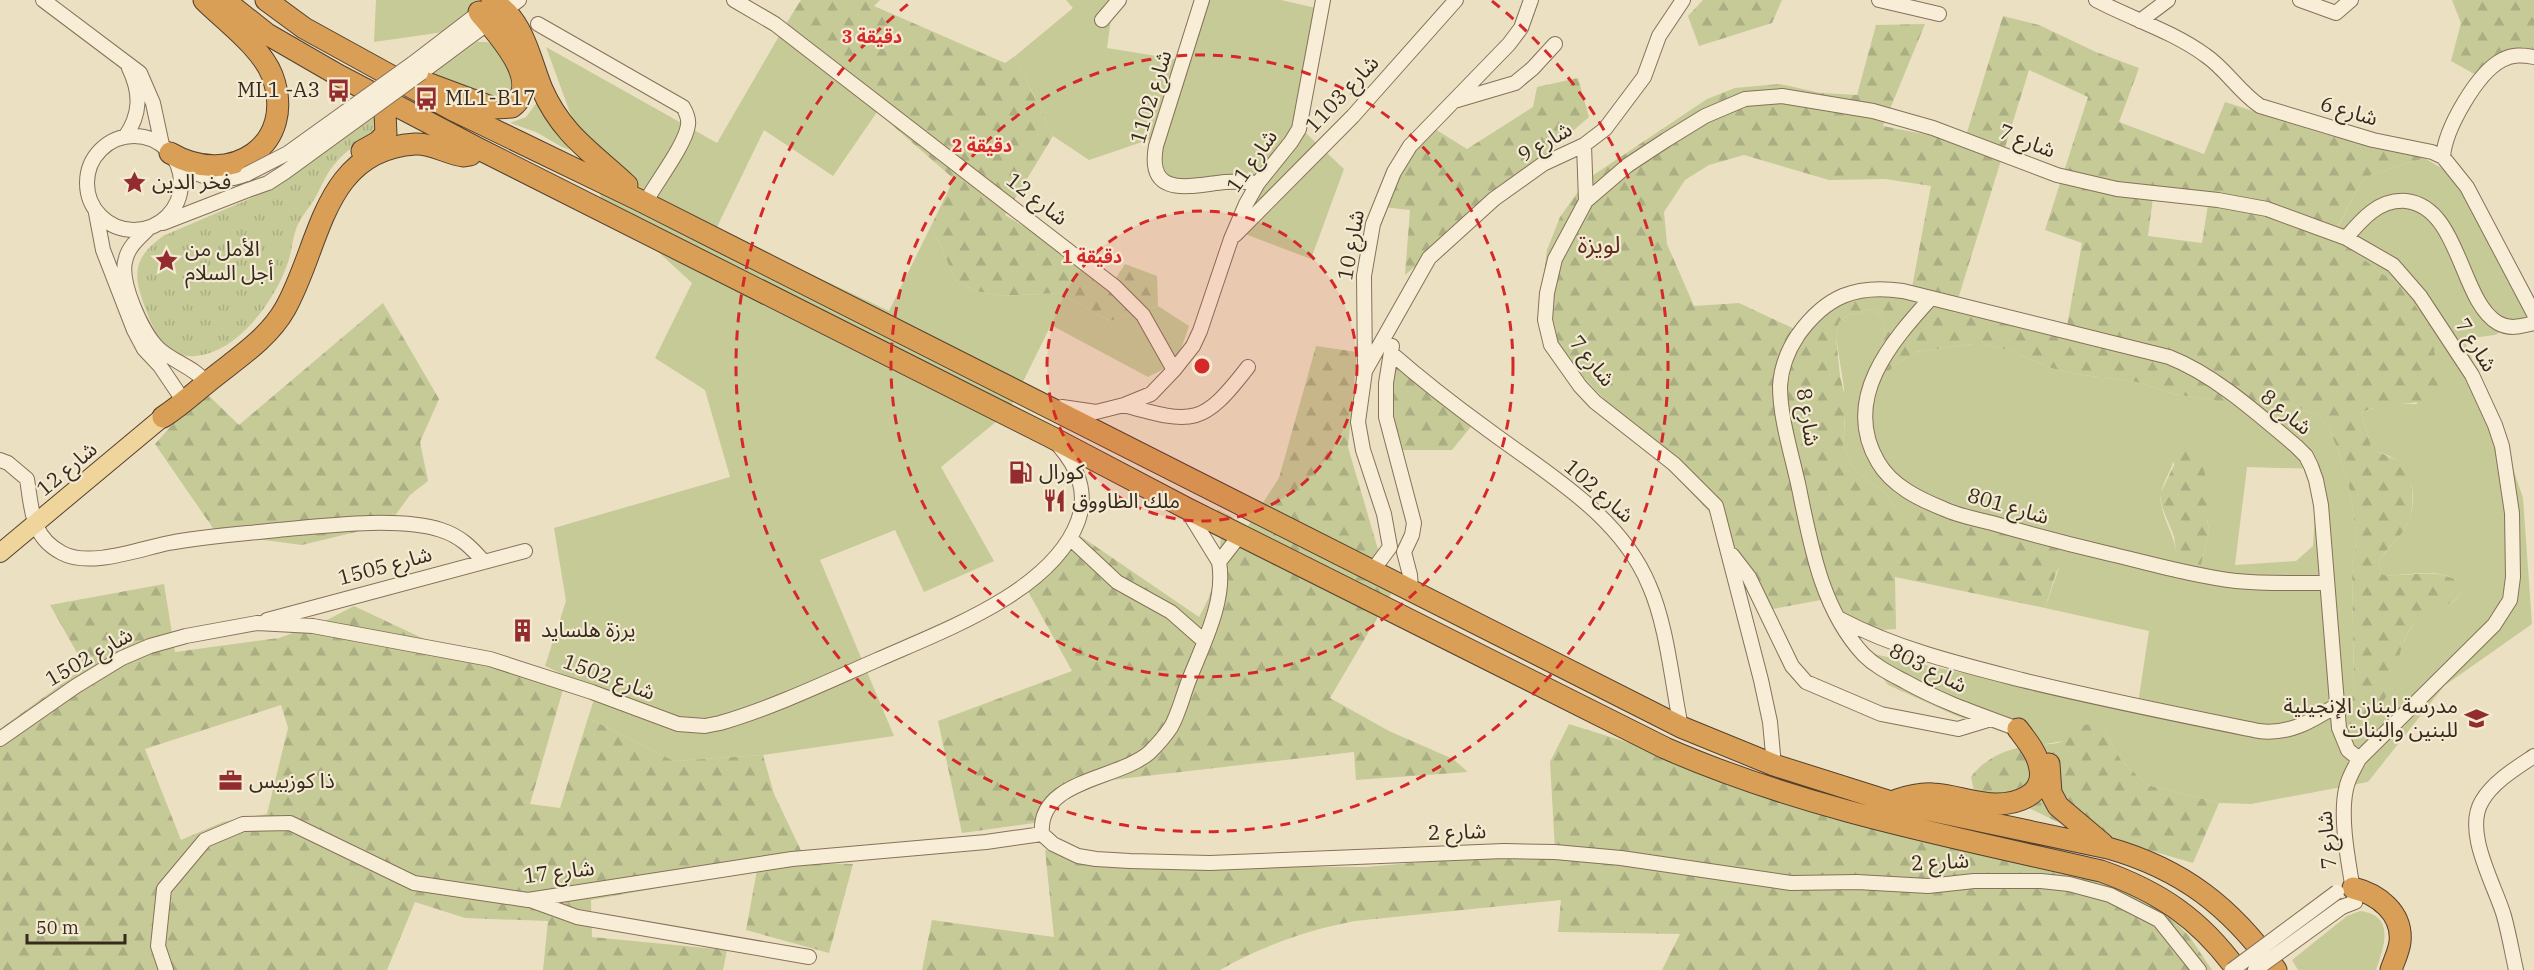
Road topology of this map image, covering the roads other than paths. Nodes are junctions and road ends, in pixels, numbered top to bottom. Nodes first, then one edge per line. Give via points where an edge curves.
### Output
1 (44, 0) edge
2 (204, 0) edge
3 (224, 0) edge
4 (266, 0) edge
5 (734, 0) edge
6 (1119, 0) edge
7 (1202, 0) edge
8 (1323, 0) edge
9 (1456, 0) edge
10 (1531, 0) edge
11 (1683, 0) edge
12 (1880, 0) edge
13 (2097, 0) edge
14 (2168, 0) edge
15 (2300, 0) edge
16 (2351, 0) edge
17 (497, 8) edge
18 (1939, 14) dead end
19 (1102, 20) dead end
20 (2140, 21) junction
21 (538, 24) dead end
22 (1555, 44) dead end
23 (350, 53) junction
24 (2534, 57) edge
25 (124, 58) junction
26 (417, 69) junction
27 (376, 95) junction
28 (1452, 102) junction
29 (125, 137) junction
30 (1584, 145) junction
31 (477, 148) junction
32 (169, 152) junction
33 (2444, 157) junction
34 (1258, 183) junction
35 (642, 201) junction
36 (1586, 201) junction
37 (96, 213) junction
38 (152, 227) junction
39 (2346, 238) junction
40 (1231, 239) junction
41 (1931, 298) junction
42 (2534, 314) edge
43 (1394, 323) junction
44 (2534, 323) edge
45 (1391, 353) junction
46 (1248, 367) dead end
47 (1174, 370) junction
48 (1365, 371) junction
49 (203, 379) junction
50 (182, 399) junction
51 (1041, 402) junction
52 (1124, 405) junction
53 (163, 417) joint
54 (1049, 436) junction
55 (0, 460) edge
56 (1186, 508) junction
57 (34, 527) junction
58 (1240, 535) junction
59 (1071, 539) junction
60 (525, 551) dead end
61 (1728, 551) junction
62 (0, 553) edge
63 (484, 562) junction
64 (1219, 562) junction
65 (1373, 570) junction
66 (2327, 583) junction
67 (1411, 589) junction
68 (1838, 618) junction
69 (257, 622) junction
70 (1204, 641) junction
71 (2337, 705) junction
72 (1991, 719) junction
73 (1681, 727) junction
74 (2018, 729) junction
75 (0, 739) edge
76 (2534, 756) edge
77 (2359, 759) junction
78 (1774, 765) junction
79 (1891, 802) junction
80 (1042, 834) junction
81 (2108, 848) junction
82 (2347, 897) junction
83 (528, 900) junction
84 (809, 957) dead end
85 (166, 970) edge
86 (2199, 970) edge
87 (2232, 970) edge
88 (2237, 970) edge
89 (2255, 970) edge
90 (2276, 970) edge
91 (2380, 970) edge
92 (2391, 970) edge
93 (2516, 970) edge

1 - 25 street
2 - 32 highway via 263,59 277,91 274,120 262,146 234,163 205,167
3 - 27 highway via 267,34
4 - 23 highway via 304,28
5 - 47 street, شارع 12 via 775,24 1114,286 1143,315
6 - 19 street
7 - 34 street, شارع 1102 via 1156,146 1157,172 1165,182 1180,188 1226,182
8 - 34 street, شارع 11 via 1299,129
9 - 40 street, شارع 1103 via 1353,116
10 - 28 street, شارع 10 via 1521,28 1509,44
11 - 30 street, شارع 9 via 1659,36 1644,77 1605,129
12 - 18 street
13 - 20 street, شارع 6
14 - 20 street
15 - 16 street via 2336,13
17 - 23 highway via 523,80 524,92 512,107 483,105
17 - 26 street
17 - 35 highway via 519,30 543,90 570,134
20 - 33 street, شارع 6 via 2206,55 2260,106
21 - 35 street via 687,113 686,131
22 - 28 street via 1515,83
23 - 35 highway via 453,110
24 - 33 street via 2513,56 2491,69 2461,109 2444,147
25 - 29 street via 138,97 138,109
25 - 32 street via 140,73 148,88
26 - 32 street, bridge via 288,153 247,174 229,179 210,178 194,173
26 - 38 street, bridge via 285,172
27 - 31 highway
27 - 49 highway via 385,113 386,134 350,159 334,176 309,223 292,275 276,305
28 - 48 street, شارع 10 via 1410,146 1378,210 1364,276
29 - 32 street via 144,137
29 - 37 street via 106,145 88,170 86,185
30 - 36 street
30 - 43 street, شارع 9 via 1543,164 1466,223 1429,258
31 - 49 highway via 464,156 422,144 408,145 356,166 326,208 301,279 284,310 240,357
31 - 54 highway
32 - 38 street via 180,172 181,188 173,210
33 - 42 street via 2467,187
34 - 40 street, شارع 11
35 - 51 highway
36 - 39 street, شارع 7 via 1628,165 1705,116 1745,99 1782,96 1905,119 2066,178 2151,194 2243,204
36 - 61 street, شارع 7 via 1555,259 1550,279 1545,320 1551,345 1595,402 1674,464 1712,500
37 - 38 street via 120,229
37 - 50 street via 103,250 134,330
38 - 49 street via 133,245 125,260 134,308 158,348
39 - 44 street via 2378,207 2396,201 2420,205 2446,231 2490,317 2509,327
39 - 77 street, شارع 7 via 2376,254 2405,277 2472,375 2502,446 2511,501 2514,558 2512,592 2500,618
40 - 47 street, شارع 11 via 1200,331
41 - 66 street, شارع 8 via 2169,357 2199,371 2306,456 2321,505
41 - 66 street, شارع 801 via 1880,362 1868,398 1867,424 1873,450 1883,469 1901,487 1946,510 2158,565 2235,581
41 - 68 street, شارع 8 via 1887,289 1863,290 1840,297 1815,313 1785,360 1780,384 1782,410 1816,565
43 - 45 street
43 - 48 street, شارع 9
45 - 67 street via 1386,417 1414,523 1404,552
45 - 73 street, شارع 102 via 1616,531 1655,598
46 - 52 street via 1219,402 1194,417
47 - 52 street, شارع 11 via 1151,394
48 - 65 street, شارع 10 via 1359,432 1390,547
49 - 50 highway
50 - 53 highway
51 - 52 street, شارع 11 via 1096,412
51 - 65 highway
53 - 57 main road, شارع 12
54 - 56 highway
54 - 59 street, شارع 1502 via 1071,460 1081,483 1083,500
55 - 57 street via 27,479
56 - 58 highway
56 - 64 street
57 - 62 main road, شارع 12
57 - 63 street via 62,553 79,559 211,536 387,523 440,529 463,539
58 - 64 street
58 - 88 highway via 1693,760 1818,804 2101,871 2146,888 2200,927
59 - 69 street, شارع 1502 via 1037,576 995,604 843,675 734,719 705,726 678,724 490,658 313,626
59 - 70 street via 1117,582 1171,612
60 - 63 street, شارع 1505
61 - 72 street via 1749,577 1791,666 1806,682 1881,714 1958,729
61 - 78 street, شارع 7 via 1761,680
63 - 69 street, شارع 1505
64 - 70 street via 1219,591
65 - 67 highway
66 - 71 street, شارع 8
67 - 73 highway
68 - 71 street via 1883,640 1958,664 2259,731 2289,730
68 - 72 street, شارع 803 via 1874,664 1940,700
69 - 75 street, شارع 1502 via 186,636 122,658
70 - 80 street via 1172,725 1157,745 1128,766 1061,793 1043,815
71 - 77 street, شارع 8 via 2343,739
72 - 74 street, شارع 803
73 - 78 highway
74 - 79 highway via 2034,752 2041,778 2036,789 2023,799 1996,804 1918,794
74 - 81 highway via 2038,741 2047,754 2051,793 2058,806
76 - 93 street via 2488,792 2476,816 2480,848 2503,914
77 - 82 street, شارع 7 via 2344,804
78 - 79 highway
79 - 81 highway
80 - 83 street, شارع 17 via 792,859
80 - 86 street, شارع 2 via 1053,844 1078,855 1130,861 1210,863 1555,852 1791,883 2060,883 2110,895 2159,920
81 - 90 highway via 2135,855 2205,893 2248,933
82 - 87 street, bridge
82 - 89 street, bridge
82 - 91 highway via 2374,909 2387,927 2388,945
82 - 92 highway via 2379,899 2392,912 2400,943
83 - 84 street via 577,917
83 - 85 street, شارع 17 via 414,883 290,823 243,824 205,840 164,889 158,945

